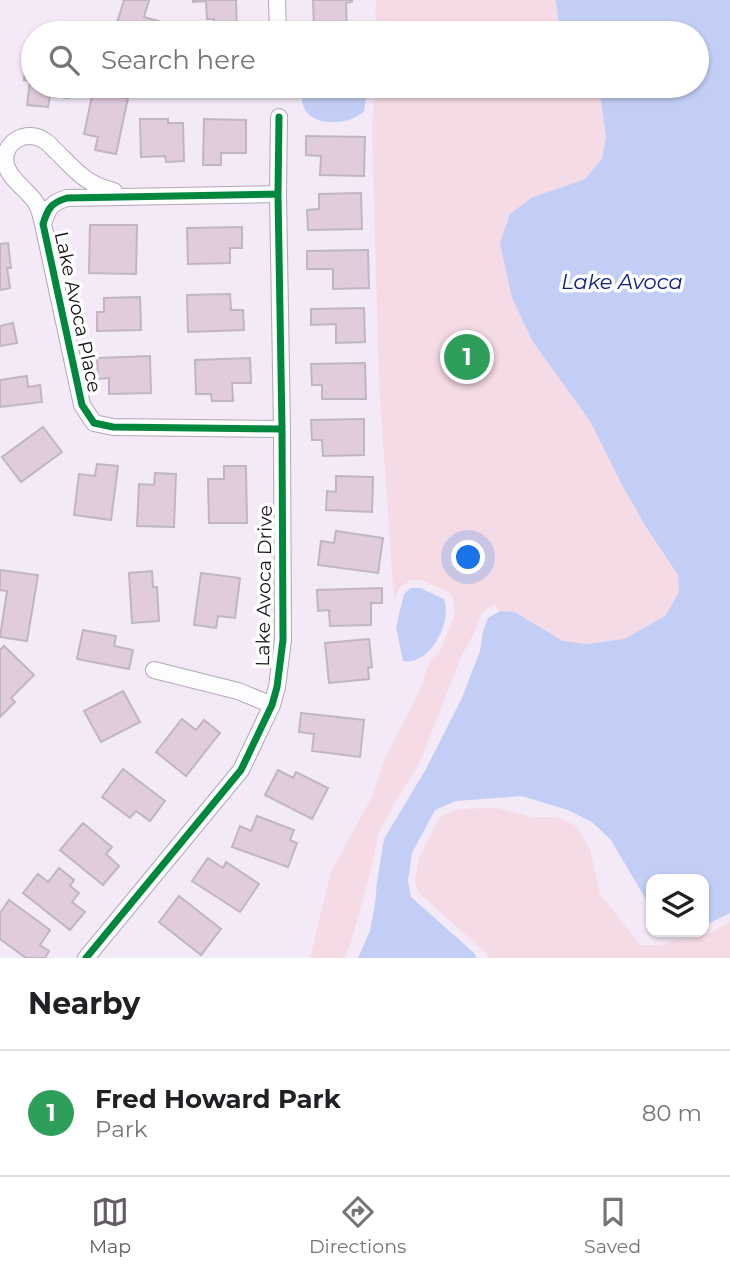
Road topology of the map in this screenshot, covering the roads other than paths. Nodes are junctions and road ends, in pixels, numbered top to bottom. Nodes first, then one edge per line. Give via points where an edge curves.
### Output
1 (277, 0) edge
2 (278, 21) edge
3 (279, 117) dead end
4 (278, 194) junction
5 (139, 195) junction
6 (43, 224) junction
7 (282, 429) junction
8 (154, 670) dead end
9 (272, 705) junction
10 (86, 958) edge

1 - 2 street
3 - 4 street, Lake Avoca Drive
4 - 5 street, Lake Avoca Place
4 - 7 street, Lake Avoca Drive
5 - 6 street, Lake Avoca Place via 67,198 49,208
5 - 6 street via 91,184 45,141 24,136 9,147 6,164 37,203
6 - 7 street, Lake Avoca Place via 82,405 94,423
7 - 9 street, Lake Avoca Drive via 283,639
8 - 9 street via 238,691
9 - 10 street, Lake Avoca Drive via 241,770

